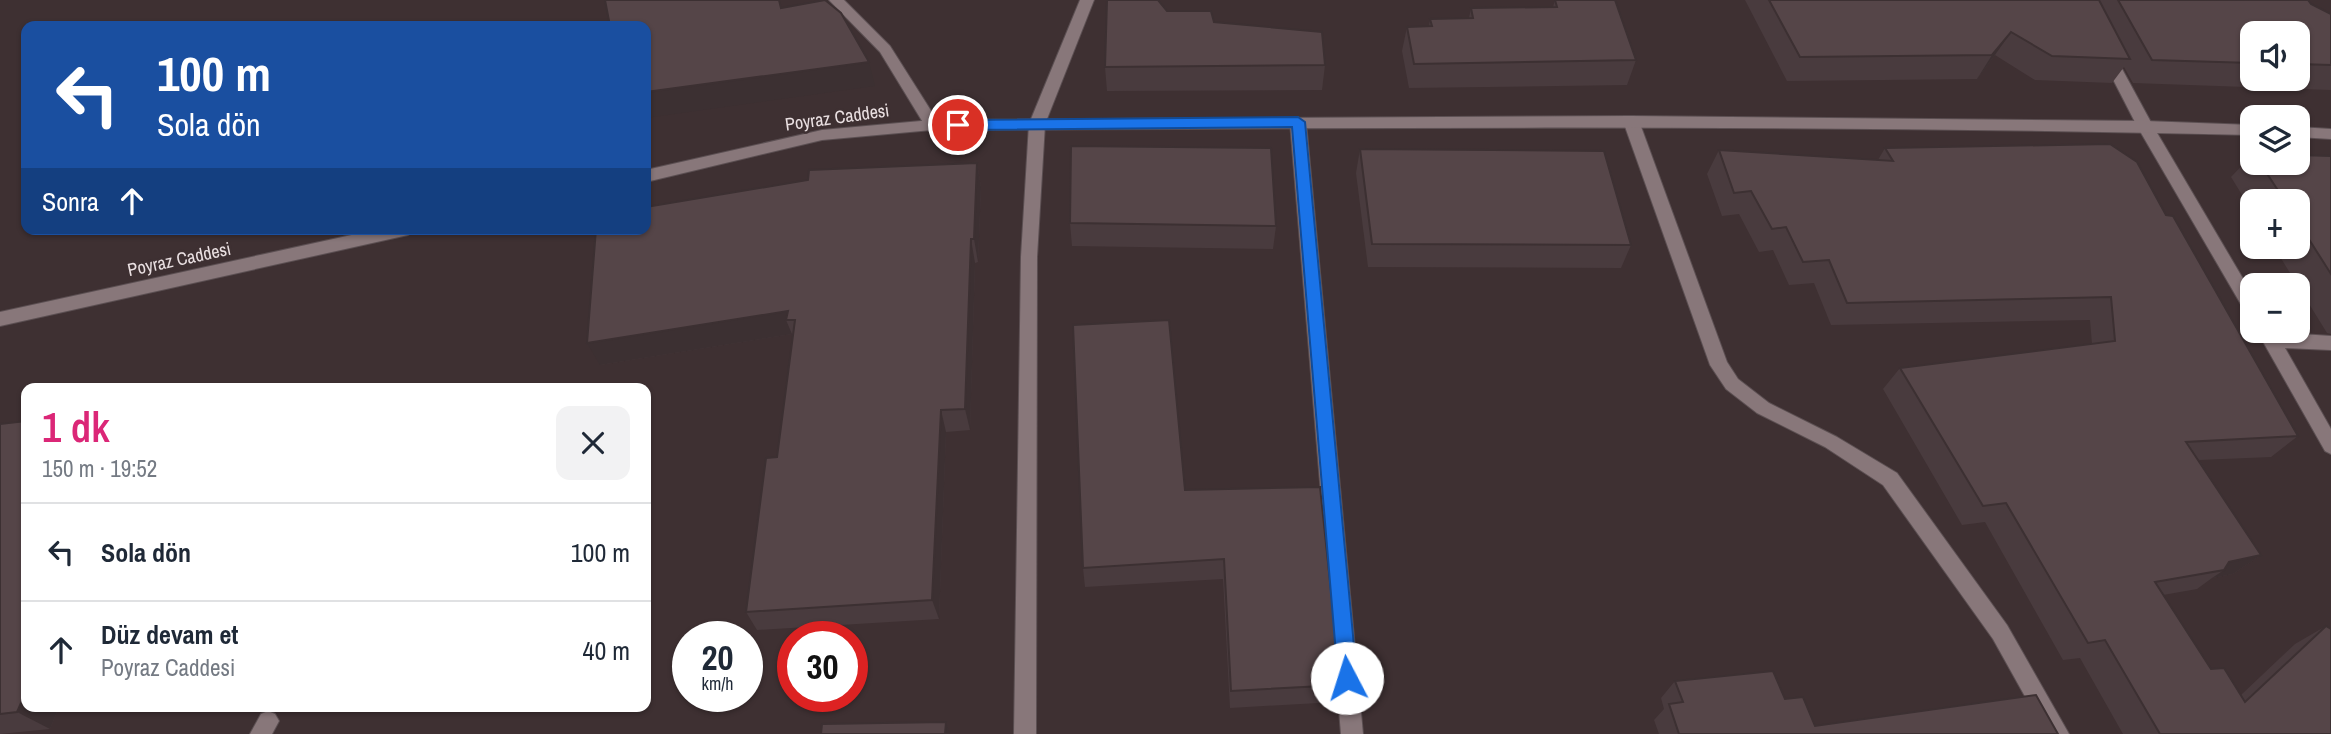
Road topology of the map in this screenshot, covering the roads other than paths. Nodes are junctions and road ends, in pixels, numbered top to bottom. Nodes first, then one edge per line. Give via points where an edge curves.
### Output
1 (836, 0) edge
2 (1087, 0) edge
3 (2103, 46) edge
4 (1631, 121) junction
5 (1298, 122) junction
6 (1037, 124) junction
7 (932, 125) junction
8 (2145, 126) junction
9 (2240, 130) edge
10 (2310, 133) edge
11 (2331, 134) edge
12 (651, 175) edge
13 (381, 235) edge
14 (2240, 288) edge
15 (0, 319) edge
16 (2310, 341) edge
17 (2273, 343) edge
18 (2331, 344) edge
19 (2331, 446) edge
20 (1025, 734) edge
21 (1352, 734) edge
22 (2058, 734) edge

1 - 7 street via 885,49
2 - 6 street
3 - 8 street
4 - 5 street, Poyraz Caddesi
4 - 8 street, Poyraz Caddesi
4 - 22 street via 1719,365 1732,384 1763,408 1831,442 1890,479 2000,632
5 - 6 street, Poyraz Caddesi
5 - 21 street
6 - 7 street, Poyraz Caddesi
6 - 20 street via 1029,257
7 - 12 street, Poyraz Caddesi via 822,135
8 - 9 street, Poyraz Caddesi
8 - 14 street
10 - 11 street
13 - 15 street, Poyraz Caddesi
16 - 18 street
17 - 19 street

